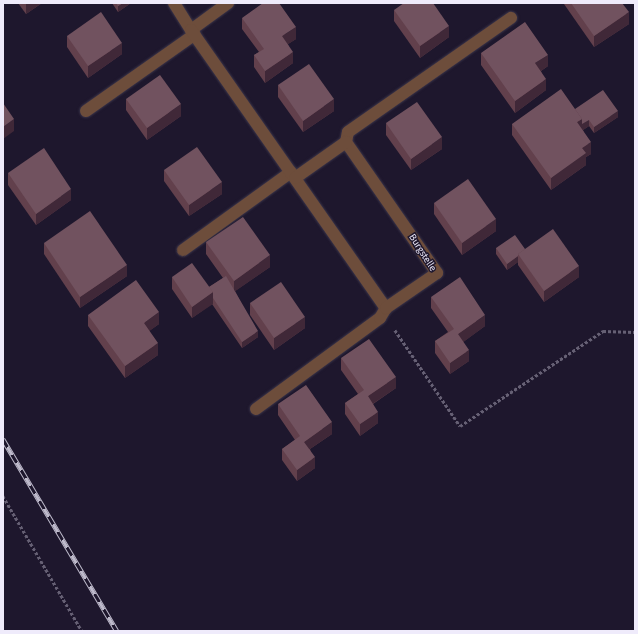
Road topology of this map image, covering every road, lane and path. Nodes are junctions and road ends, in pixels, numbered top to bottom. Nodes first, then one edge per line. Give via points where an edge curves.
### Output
1 (174, 3) edge
2 (228, 3) edge
3 (511, 18) dead end
4 (193, 32) junction
5 (86, 111) dead end
6 (346, 142) junction
7 (293, 175) junction
8 (183, 250) dead end
9 (386, 308) junction
10 (635, 332) edge
11 (256, 409) dead end
12 (3, 496) edge
13 (82, 631) edge

1 - 4 street
2 - 4 street
3 - 6 street via 348,132
4 - 5 street
4 - 7 street
6 - 7 street
6 - 9 street, Burgstelle via 437,273
7 - 8 street
7 - 9 street
9 - 10 path via 390,322 460,426 603,331
9 - 11 street via 380,318
12 - 13 path

